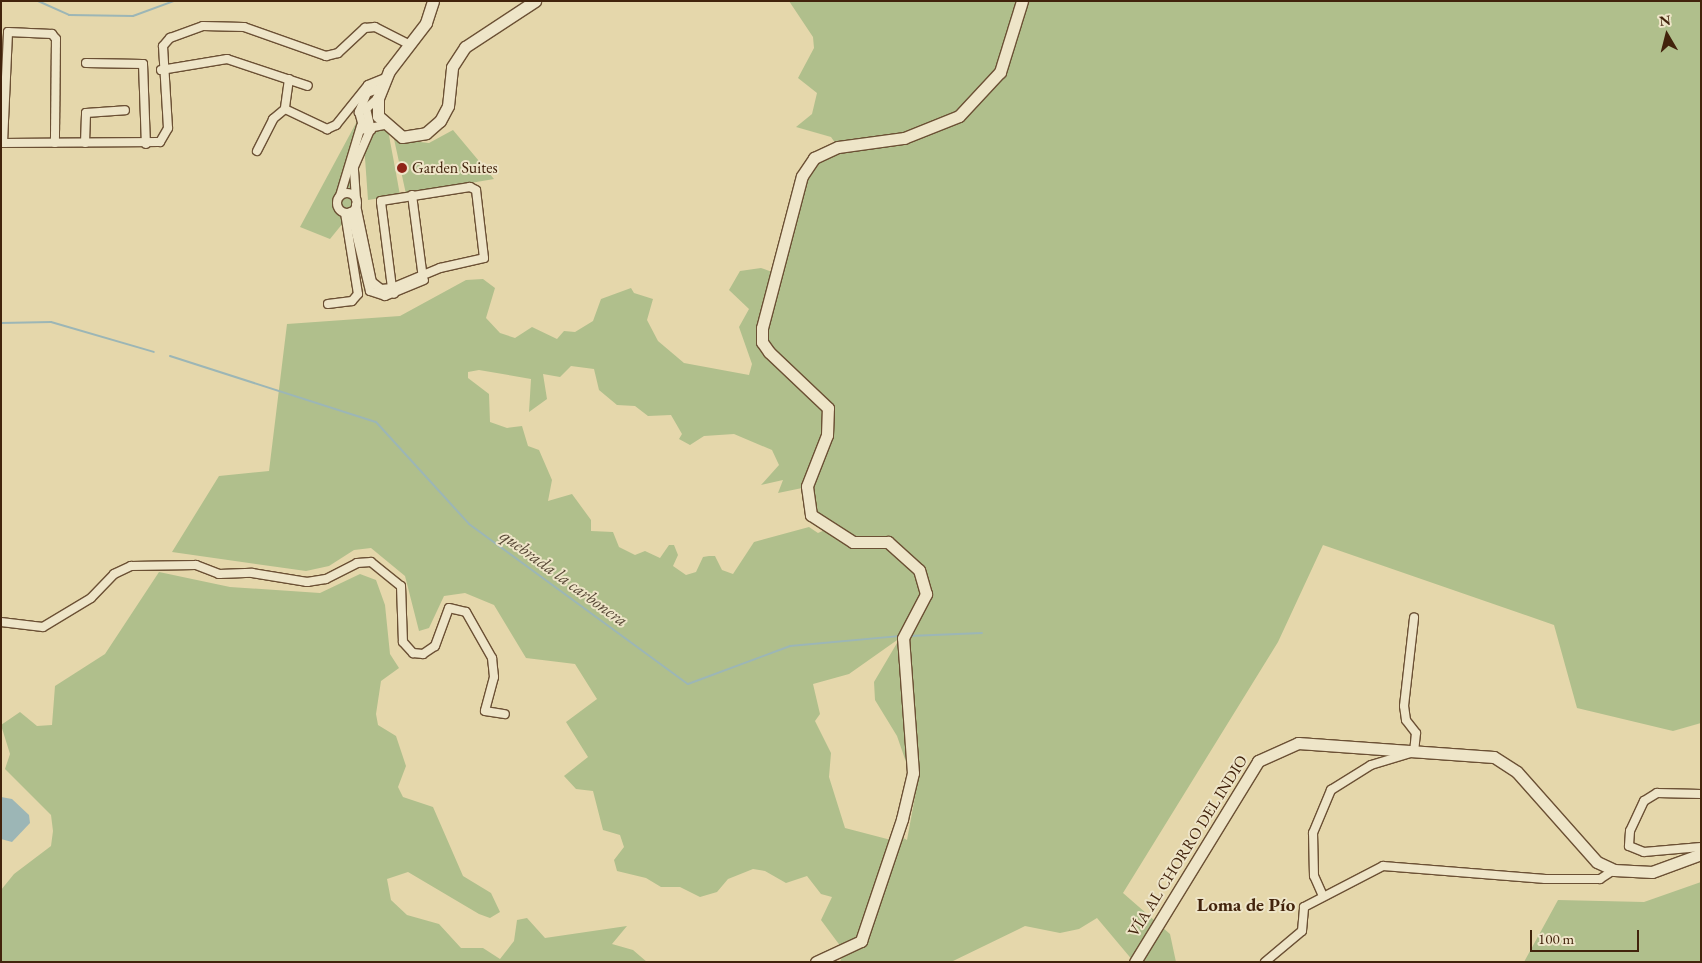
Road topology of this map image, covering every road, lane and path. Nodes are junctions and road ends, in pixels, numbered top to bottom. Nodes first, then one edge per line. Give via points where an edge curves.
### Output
1 (433, 1) edge
2 (535, 1) edge
3 (1022, 1) edge
4 (409, 44) junction
5 (86, 63) dead end
6 (161, 70) junction
7 (289, 78) junction
8 (308, 86) dead end
9 (381, 88) junction
10 (285, 109) junction
11 (125, 110) dead end
12 (384, 125) junction
13 (361, 126) junction
14 (371, 130) junction
15 (2, 143) edge
16 (55, 143) junction
17 (85, 143) junction
18 (146, 144) junction
19 (257, 150) dead end
20 (412, 195) junction
21 (340, 196) junction
22 (356, 202) junction
23 (348, 213) junction
24 (364, 246) junction
25 (423, 278) junction
26 (393, 290) junction
27 (328, 304) dead end
28 (1414, 618) dead end
29 (1, 622) edge
30 (505, 714) dead end
31 (1414, 752) junction
32 (1701, 794) edge
33 (1701, 847) edge
34 (1701, 854) edge
35 (1614, 870) junction
36 (1323, 896) junction
37 (816, 962) edge
38 (1135, 962) edge
39 (1265, 962) edge

1 - 4 street via 426,23
2 - 12 street via 456,56 448,106 434,128 402,137
3 - 37 street via 1000,72 959,116 904,138 838,147 814,158 802,176 762,342 828,408 827,435 807,486 811,515 853,542 888,542 919,570 926,594 902,638 913,773 902,819 861,941
4 - 6 street via 374,27 365,28 338,53 326,56 244,27 212,25 167,40
4 - 9 street
5 - 18 street via 142,64
6 - 7 street via 227,59
6 - 18 street via 167,135 160,142
7 - 8 street
7 - 10 street
9 - 10 street via 363,90 331,128
9 - 12 street via 378,116
9 - 13 street via 368,93 360,106
9 - 14 street via 366,109
10 - 19 street via 273,119
11 - 17 street via 86,113
12 - 14 street
13 - 14 street
13 - 21 street
14 - 22 street via 354,167
15 - 16 street
15 - 16 street via 8,32 52,34 56,39
16 - 17 street
17 - 18 street
20 - 25 street
20 - 25 street via 470,187 476,190 484,258 445,268
20 - 26 street via 381,202
21 - 22 street via 348,193
21 - 23 street via 336,204
22 - 23 street
22 - 24 street
23 - 24 street
23 - 27 street via 358,294 352,300
24 - 26 street via 370,291 376,295
25 - 26 street
28 - 31 street via 1404,706 1406,720 1416,733
29 - 30 street via 43,627 91,598 114,574 131,566 196,566 219,574 252,573 307,582 326,579 357,563 371,562 401,586 403,642 413,653 423,654 435,646 449,608 466,612 492,658 494,677 485,711
31 - 35 street, VÍA AL CHORRO DEL INDIO via 1506,762 1597,862
31 - 36 street via 1371,765 1331,790 1313,834 1314,876
31 - 38 street, VÍA AL CHORRO DEL INDIO via 1298,743 1258,761
32 - 33 street via 1657,793 1644,801 1630,831 1629,846 1644,852
34 - 35 street, VÍA AL CHORRO DEL INDIO via 1652,872
35 - 36 street via 1600,879 1545,879 1383,866
36 - 39 street via 1304,907 1302,931

